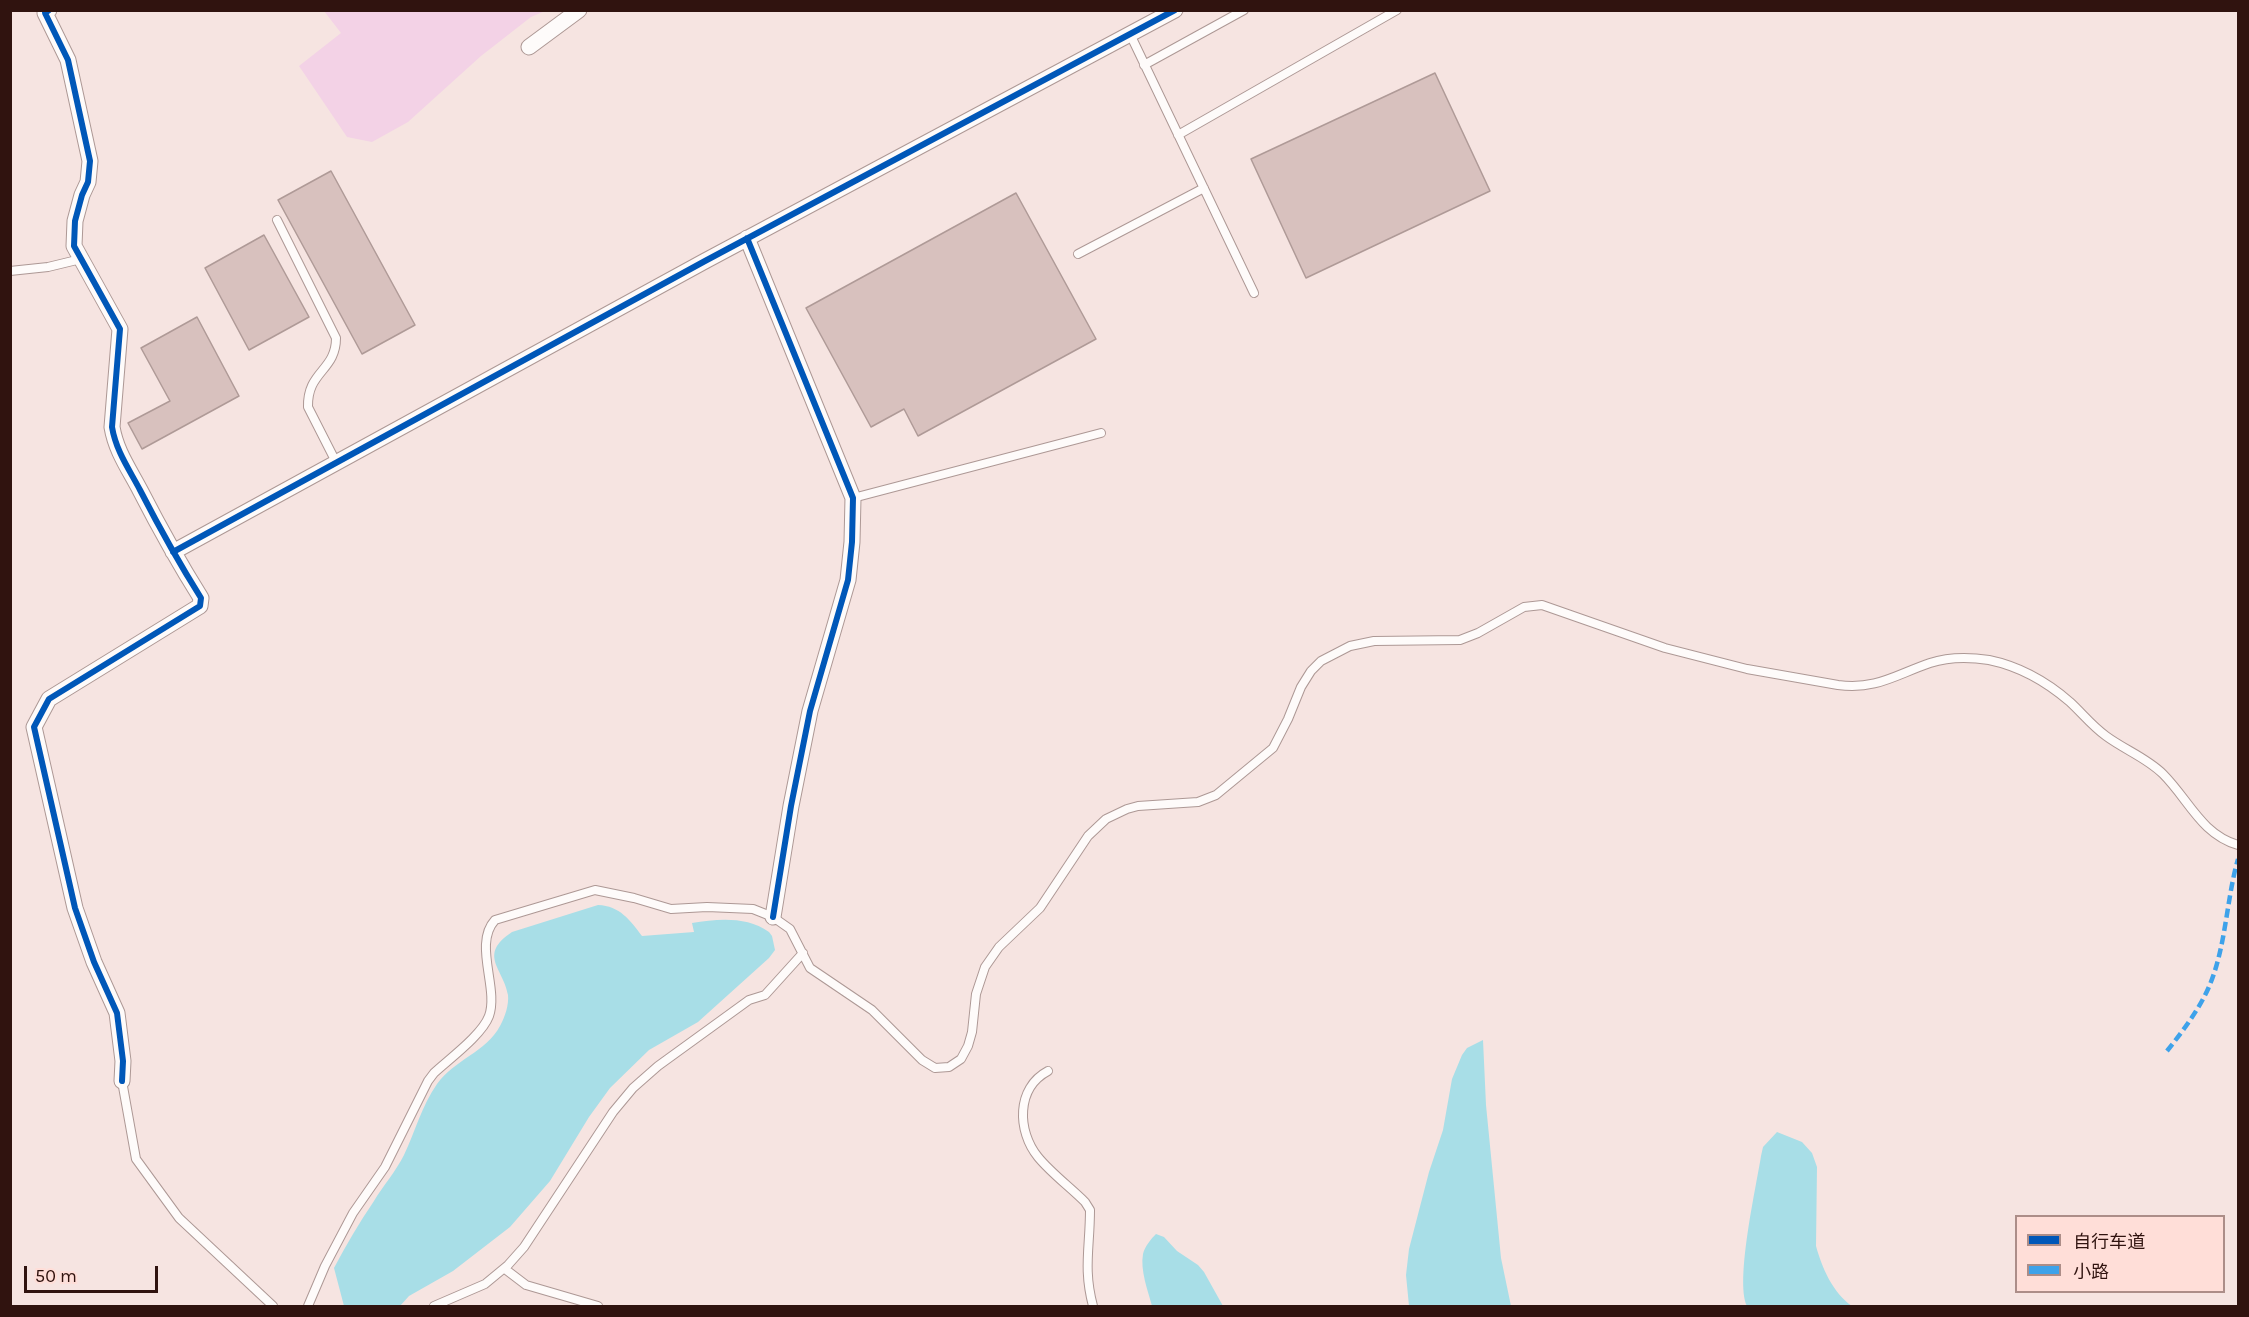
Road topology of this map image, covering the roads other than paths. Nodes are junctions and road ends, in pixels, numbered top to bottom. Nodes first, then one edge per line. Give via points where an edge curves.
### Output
1 (49, 10) edge
2 (579, 10) edge
3 (1175, 10) edge
4 (1244, 10) edge
5 (1397, 10) edge
6 (1130, 34) junction
7 (529, 47) dead end
8 (1144, 64) junction
9 (1178, 135) junction
10 (1204, 188) junction
11 (277, 220) dead end
12 (747, 238) junction
13 (1078, 254) dead end
14 (81, 259) junction
15 (10, 271) edge
16 (1254, 293) dead end
17 (1101, 433) dead end
18 (336, 462) junction
19 (853, 498) junction
20 (172, 552) junction
21 (2238, 845) edge
22 (773, 917) junction
23 (802, 953) junction
24 (1048, 1071) dead end
25 (122, 1081) joint
26 (505, 1269) junction
27 (273, 1306) edge
28 (308, 1306) edge
29 (434, 1306) edge
30 (598, 1306) edge
31 (1093, 1306) edge

1 - 14 street via 45,13 68,60 90,161 88,182 75,221 74,246
2 - 7 street
3 - 6 street
4 - 8 lane
5 - 9 lane
6 - 8 lane
6 - 12 street
8 - 9 lane
9 - 10 lane
10 - 13 lane
10 - 16 lane
11 - 18 lane via 336,338 332,360 314,380 308,398 308,407
12 - 18 street
12 - 19 street
14 - 15 lane
14 - 20 street via 120,329 112,428 116,445
17 - 19 lane
18 - 20 street
19 - 22 street via 848,580 800,758
20 - 25 street via 201,598 200,606 49,699 34,727 75,908 117,1013
21 - 23 lane via 2214,834 2198,820 2156,768 2107,737 2046,684 2006,665 1971,658 1944,660 1877,684 1852,687 1696,657 1556,608 1533,604 1460,640 1374,640 1333,653 1306,679 1273,748 1216,795 1198,802 1138,806 1106,819 1088,836 1040,908 999,947 985,967 976,994 968,1046 961,1059 949,1067 935,1068 922,1060 872,1010 810,968
22 - 23 lane via 790,929
22 - 28 lane via 753,909 671,909 595,890 495,920 487,943 492,1000 488,1019 428,1081 385,1167 353,1214 325,1266
23 - 26 lane via 765,995 749,1000 633,1088
24 - 31 lane via 1035,1079 1027,1092 1022,1111 1024,1125 1037,1156 1090,1210 1086,1270
25 - 27 lane via 136,1159 179,1218
26 - 29 lane via 485,1284
26 - 30 lane via 526,1285

